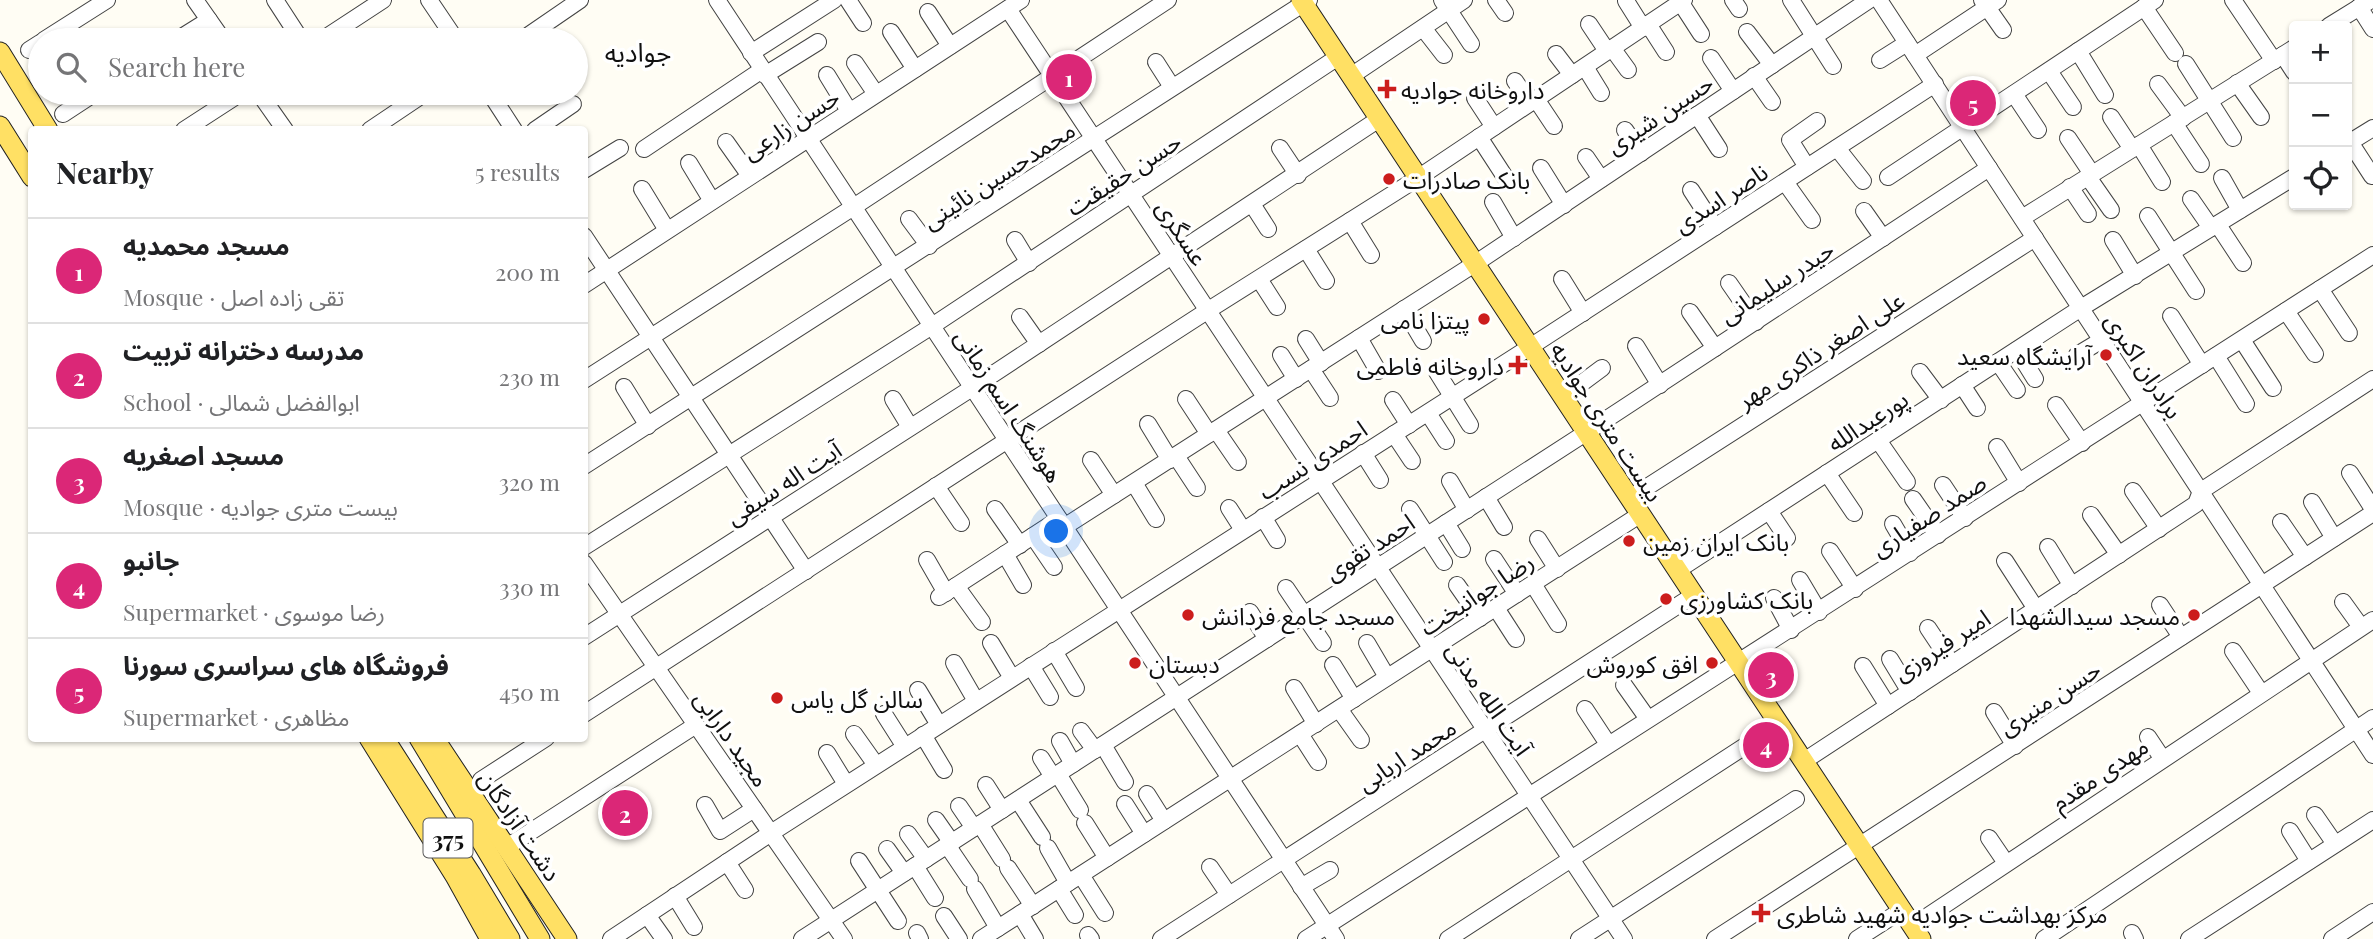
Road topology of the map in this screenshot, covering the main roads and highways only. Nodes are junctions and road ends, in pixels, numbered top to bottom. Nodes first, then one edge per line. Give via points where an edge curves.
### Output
1 (1304, 1) edge
2 (0, 52) edge
3 (28, 98) edge
4 (33, 105) edge
5 (0, 126) edge
6 (46, 126) edge
7 (28, 171) edge
8 (371, 742) edge
9 (387, 742) edge
10 (421, 742) edge
11 (437, 742) edge
12 (1912, 925) edge
13 (490, 939) edge
14 (510, 939) edge
15 (540, 939) edge
16 (567, 939) edge

1 - 12 main road, بیست متری جوادیه
2 - 3 main road
4 - 6 main road
5 - 7 main road
8 - 13 main road
9 - 14 main road, 375
10 - 15 main road, 375
11 - 16 main road, دشت آزادگان

